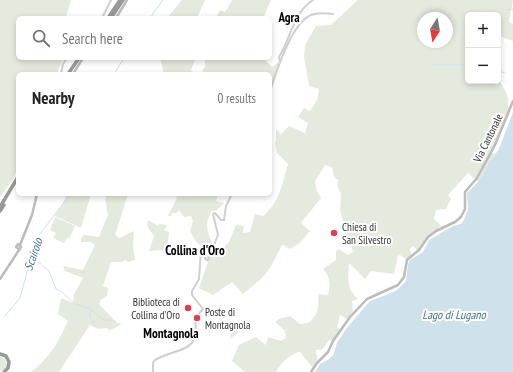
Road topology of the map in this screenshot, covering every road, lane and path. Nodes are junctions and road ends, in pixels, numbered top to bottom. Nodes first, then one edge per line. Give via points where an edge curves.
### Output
1 (111, 0) edge
2 (121, 0) edge
3 (127, 0) edge
4 (313, 0) edge
5 (333, 14) dead end
6 (103, 16) edge
7 (109, 16) edge
8 (113, 16) edge
9 (117, 16) edge
10 (66, 60) edge
11 (77, 60) edge
12 (83, 60) edge
13 (280, 61) junction
14 (61, 72) edge
15 (68, 72) edge
16 (74, 72) edge
17 (272, 85) edge
18 (513, 101) edge
19 (16, 181) edge
20 (16, 185) edge
21 (37, 196) edge
22 (231, 196) edge
23 (1, 207) edge
24 (0, 212) edge
25 (0, 279) edge
26 (0, 354) edge
27 (4, 372) edge
28 (153, 372) edge
29 (311, 372) edge

1 - 6 street
2 - 7 highway
2 - 8 highway
3 - 9 main road
4 - 13 street via 299,14 279,57
5 - 13 street via 318,13 305,18 298,26
10 - 14 street
11 - 15 highway
12 - 16 main road
13 - 17 street
18 - 29 main road, Via Cantonale via 495,145 465,192 464,211 460,218 431,234 419,250 407,260 404,277 399,283 392,289 368,298
19 - 23 highway
20 - 23 highway
21 - 25 main road via 22,240
22 - 28 street via 224,220 216,213 213,214 219,234 208,260 205,259 205,249 201,250 199,279 192,291 192,295 203,309 195,318 196,338 186,347 155,360 152,364
23 - 24 highway
26 - 27 highway via 6,356 9,362

